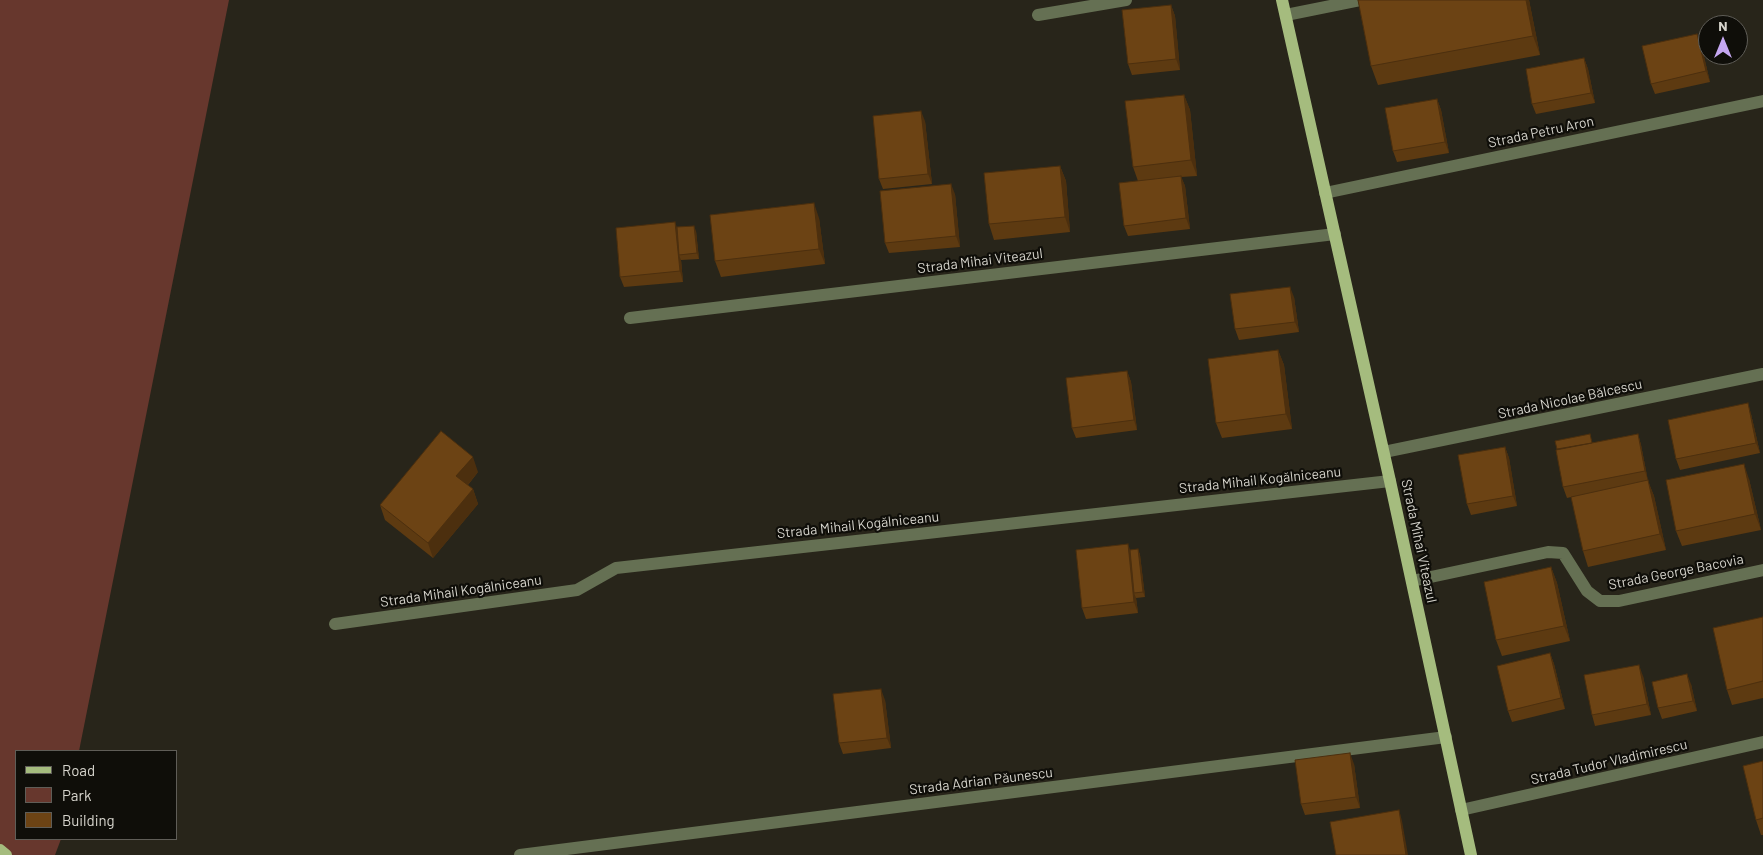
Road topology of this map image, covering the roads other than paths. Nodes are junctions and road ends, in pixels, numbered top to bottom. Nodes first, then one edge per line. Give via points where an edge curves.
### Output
1 (1126, 0) edge
2 (1282, 0) edge
3 (1360, 0) edge
4 (1038, 15) dead end
5 (1286, 15) junction
6 (1763, 101) edge
7 (1325, 192) junction
8 (1335, 234) junction
9 (630, 318) dead end
10 (1763, 374) edge
11 (1384, 452) junction
12 (1390, 481) junction
13 (1763, 570) edge
14 (1412, 581) junction
15 (335, 624) dead end
16 (1446, 737) junction
17 (1763, 742) edge
18 (1461, 810) junction
19 (0, 850) edge
20 (6, 855) edge
21 (520, 855) edge
22 (1471, 855) edge

1 - 4 street
2 - 5 main road, Strada Mihai Viteazul
3 - 5 street
5 - 7 main road, Strada Mihai Viteazul
6 - 7 street, Strada Petru Aron
7 - 8 main road, Strada Mihai Viteazul
8 - 9 street, Strada Mihai Viteazul
8 - 11 main road, Strada Mihai Viteazul
10 - 11 street, Strada Nicolae Bălcescu
11 - 12 main road, Strada Mihai Viteazul
12 - 14 main road, Strada Mihai Viteazul
12 - 15 street, Strada Mihail Kogălniceanu via 616,568 577,590
13 - 14 street, Strada George Bacovia via 1619,601 1600,601 1587,591 1564,553 1548,552
14 - 16 main road, Strada Mihai Viteazul
16 - 18 main road, Strada Mihai Viteazul
16 - 21 street, Strada Adrian Păunescu
17 - 18 street, Strada Tudor Vladimirescu
18 - 22 main road, Strada Mihai Viteazul
19 - 20 main road

